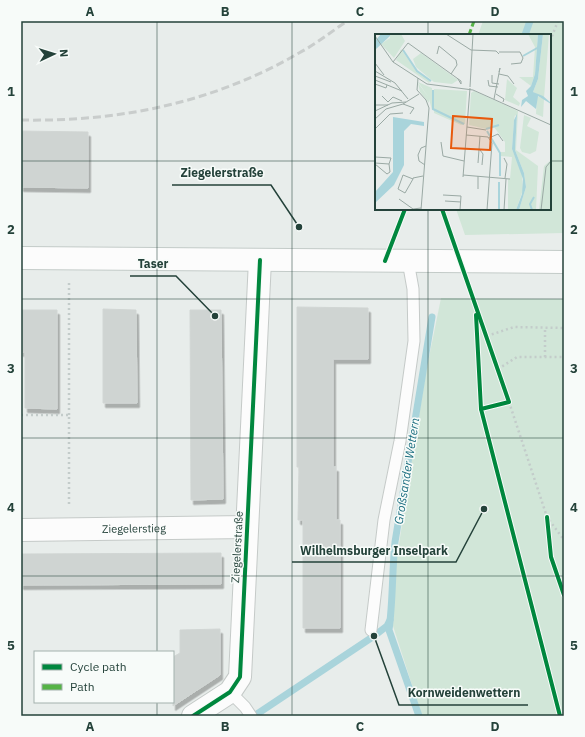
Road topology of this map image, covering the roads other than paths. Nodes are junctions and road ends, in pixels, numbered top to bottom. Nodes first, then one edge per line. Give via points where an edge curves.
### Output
1 (21, 258) edge
2 (260, 260) junction
3 (408, 261) junction
4 (564, 262) edge
5 (247, 527) junction
6 (21, 530) edge
7 (371, 630) dead end
8 (230, 692) junction
9 (248, 712) edge
10 (193, 716) edge

1 - 2 street
2 - 3 street
2 - 5 street, Ziegelerstraße
3 - 4 street
3 - 7 lane via 413,289 414,341 400,441 384,520
5 - 6 street, Ziegelerstieg
5 - 8 street, Ziegelerstraße via 240,677
8 - 9 lane
8 - 10 street, Ziegelerstraße

